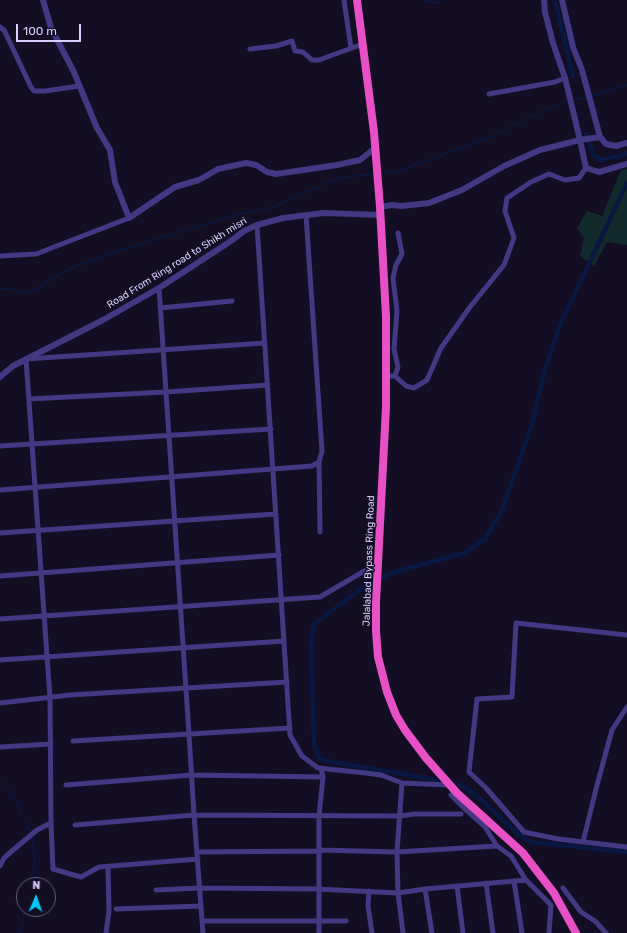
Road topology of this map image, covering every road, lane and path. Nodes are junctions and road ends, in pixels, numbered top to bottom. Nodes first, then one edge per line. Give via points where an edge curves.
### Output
1 (43, 0) edge
2 (344, 0) edge
3 (357, 0) edge
4 (544, 0) edge
5 (562, 0) edge
6 (0, 27) edge
7 (364, 44) junction
8 (351, 48) junction
9 (250, 49) dead end
10 (566, 81) junction
11 (79, 86) junction
12 (488, 94) dead end
13 (598, 137) junction
14 (582, 139) junction
15 (627, 143) edge
16 (375, 152) junction
17 (627, 164) edge
18 (586, 168) junction
19 (380, 207) junction
20 (306, 215) junction
21 (380, 215) junction
22 (129, 218) junction
23 (258, 225) junction
24 (398, 233) dead end
25 (0, 256) edge
26 (159, 288) junction
27 (232, 301) dead end
28 (160, 308) junction
29 (265, 343) junction
30 (163, 350) junction
31 (26, 359) junction
32 (386, 376) junction
33 (395, 376) junction
34 (0, 377) edge
35 (268, 385) junction
36 (166, 392) junction
37 (29, 399) junction
38 (270, 429) junction
39 (169, 436) junction
40 (32, 444) junction
41 (0, 446) edge
42 (319, 462) junction
43 (273, 469) junction
44 (172, 477) junction
45 (35, 488) junction
46 (0, 490) edge
47 (276, 514) junction
48 (174, 521) junction
49 (38, 530) junction
50 (320, 532) dead end
51 (0, 533) edge
52 (279, 555) junction
53 (178, 563) junction
54 (378, 563) junction
55 (41, 573) junction
56 (0, 576) edge
57 (281, 600) junction
58 (181, 606) junction
59 (44, 616) junction
60 (0, 619) edge
61 (627, 635) edge
62 (284, 641) junction
63 (184, 647) junction
64 (47, 656) junction
65 (0, 660) edge
66 (287, 682) junction
67 (186, 688) junction
68 (50, 698) junction
69 (0, 703) edge
70 (627, 707) edge
71 (290, 728) junction
72 (189, 734) junction
73 (73, 741) dead end
74 (51, 744) junction
75 (0, 747) edge
76 (320, 768) junction
77 (192, 775) junction
78 (323, 777) junction
79 (402, 783) junction
80 (66, 785) dead end
81 (452, 786) junction
82 (457, 793) junction
83 (461, 814) dead end
84 (194, 815) junction
85 (320, 816) junction
86 (400, 816) junction
87 (50, 823) junction
88 (75, 825) dead end
89 (583, 842) junction
90 (498, 846) junction
91 (627, 847) edge
92 (319, 850) junction
93 (197, 852) junction
94 (397, 852) junction
95 (198, 859) junction
96 (0, 866) edge
97 (108, 867) junction
98 (526, 880) junction
99 (514, 881) junction
100 (486, 883) junction
101 (458, 886) junction
102 (200, 888) junction
103 (563, 888) dead end
104 (319, 889) junction
105 (425, 889) junction
106 (156, 890) dead end
107 (369, 891) junction
108 (398, 893) junction
109 (201, 906) junction
110 (116, 909) dead end
111 (202, 921) junction
112 (346, 921) dead end
113 (319, 922) junction
114 (106, 933) edge
115 (203, 933) edge
116 (320, 933) edge
117 (372, 933) edge
118 (404, 933) edge
119 (432, 933) edge
120 (463, 933) edge
121 (493, 933) edge
122 (522, 933) edge
123 (549, 933) edge
124 (576, 933) edge
125 (606, 933) edge

1 - 11 street via 52,28
2 - 8 street
3 - 7 highway, Jalalabad Bypass Ring Road
4 - 10 street via 553,44
5 - 13 street via 572,47 582,70 598,124
6 - 11 street via 4,30 34,91
7 - 8 street
7 - 16 highway, Jalalabad Bypass Ring Road
8 - 9 street via 319,60 312,60 303,52 295,51 292,41
10 - 12 street
10 - 14 street
11 - 22 street via 97,128 110,150 115,182
13 - 14 street
13 - 15 street via 606,144 616,146
14 - 18 street
14 - 19 street via 540,150 504,166 462,190 429,203
16 - 19 highway, Jalalabad Bypass Ring Road
16 - 22 street via 360,160 276,174 246,163 218,169 199,180 176,186
17 - 18 street via 598,172
18 - 33 street via 579,178 565,180 549,174 530,182 507,198 505,211 514,238 504,265 441,348 427,380 414,388 406,386
19 - 21 highway, Jalalabad Bypass Ring Road
20 - 21 street, Road From Ring road to Shikh misri
20 - 23 street, Road From Ring road to Shikh misri
20 - 42 street via 322,451
21 - 32 highway, Jalalabad Bypass Ring Road via 386,316
22 - 25 street via 36,254
23 - 26 street, Road From Ring road to Shikh misri via 244,231
23 - 29 street
24 - 33 street via 402,254 393,278 397,311 394,349 398,367
26 - 28 street
26 - 31 street, Road From Ring road to Shikh misri
27 - 28 street
28 - 30 street
29 - 30 street
29 - 35 street
30 - 31 street
30 - 36 street
31 - 34 street, Road From Ring road to Shikh misri
31 - 37 street
32 - 33 street
32 - 54 highway, Jalalabad Bypass Ring Road
35 - 36 street
35 - 38 street
36 - 37 street
36 - 39 street
37 - 40 street
38 - 39 street
38 - 43 street
39 - 40 street
39 - 44 street
40 - 41 street
40 - 45 street
42 - 43 street via 312,466
42 - 50 street
43 - 44 street
43 - 47 street
44 - 45 street
44 - 48 street
45 - 46 street
45 - 49 street
47 - 48 street
47 - 52 street
48 - 49 street
48 - 53 street
49 - 51 street
49 - 55 street
52 - 53 street
52 - 57 street
53 - 55 street
53 - 58 street
54 - 57 street via 320,597
54 - 81 highway, Jalalabad Bypass Ring Road via 376,631 378,656 387,692 405,730
55 - 56 street
55 - 59 street
57 - 58 street
57 - 62 street
58 - 59 street
58 - 63 street
59 - 60 street
59 - 64 street
61 - 89 street via 516,623 512,697 477,699 470,772 524,832
62 - 63 street
62 - 66 street
63 - 64 street
63 - 67 street
64 - 65 street
64 - 68 street
66 - 67 street
66 - 71 street
67 - 68 street
67 - 72 street
68 - 69 street
68 - 74 street
70 - 89 street via 612,730
71 - 72 street
71 - 76 street via 290,735 302,756
72 - 73 street
72 - 77 street
74 - 75 street
74 - 87 street
76 - 78 street
76 - 79 street via 381,775
77 - 78 street
77 - 80 street
77 - 84 street
78 - 85 street
79 - 81 street
79 - 86 street
81 - 82 highway, Jalalabad Bypass Ring Road
82 - 90 street via 451,795 485,827
82 - 124 highway, Jalalabad Bypass Ring Road via 523,853 554,893
83 - 86 street
84 - 85 street
84 - 88 street
84 - 93 street
85 - 86 street
85 - 92 street
86 - 94 street
87 - 96 street via 37,830 12,851
87 - 97 street via 53,869 81,878 99,868
89 - 91 street
90 - 94 street
90 - 98 street via 511,856
92 - 93 street
92 - 94 street
92 - 104 street
93 - 95 street
94 - 108 street
95 - 97 street
95 - 102 street
97 - 114 street via 109,911
98 - 99 street
98 - 123 street via 551,905
99 - 100 street
99 - 122 street
100 - 101 street
100 - 121 street
101 - 105 street
101 - 120 street
102 - 104 street
102 - 106 street
102 - 109 street
103 - 125 street via 581,912 595,921
104 - 107 street
104 - 113 street
105 - 108 street
105 - 119 street
107 - 108 street
107 - 117 street via 368,906
108 - 118 street
109 - 110 street
109 - 111 street
111 - 113 street
111 - 115 street
112 - 113 street
113 - 116 street

